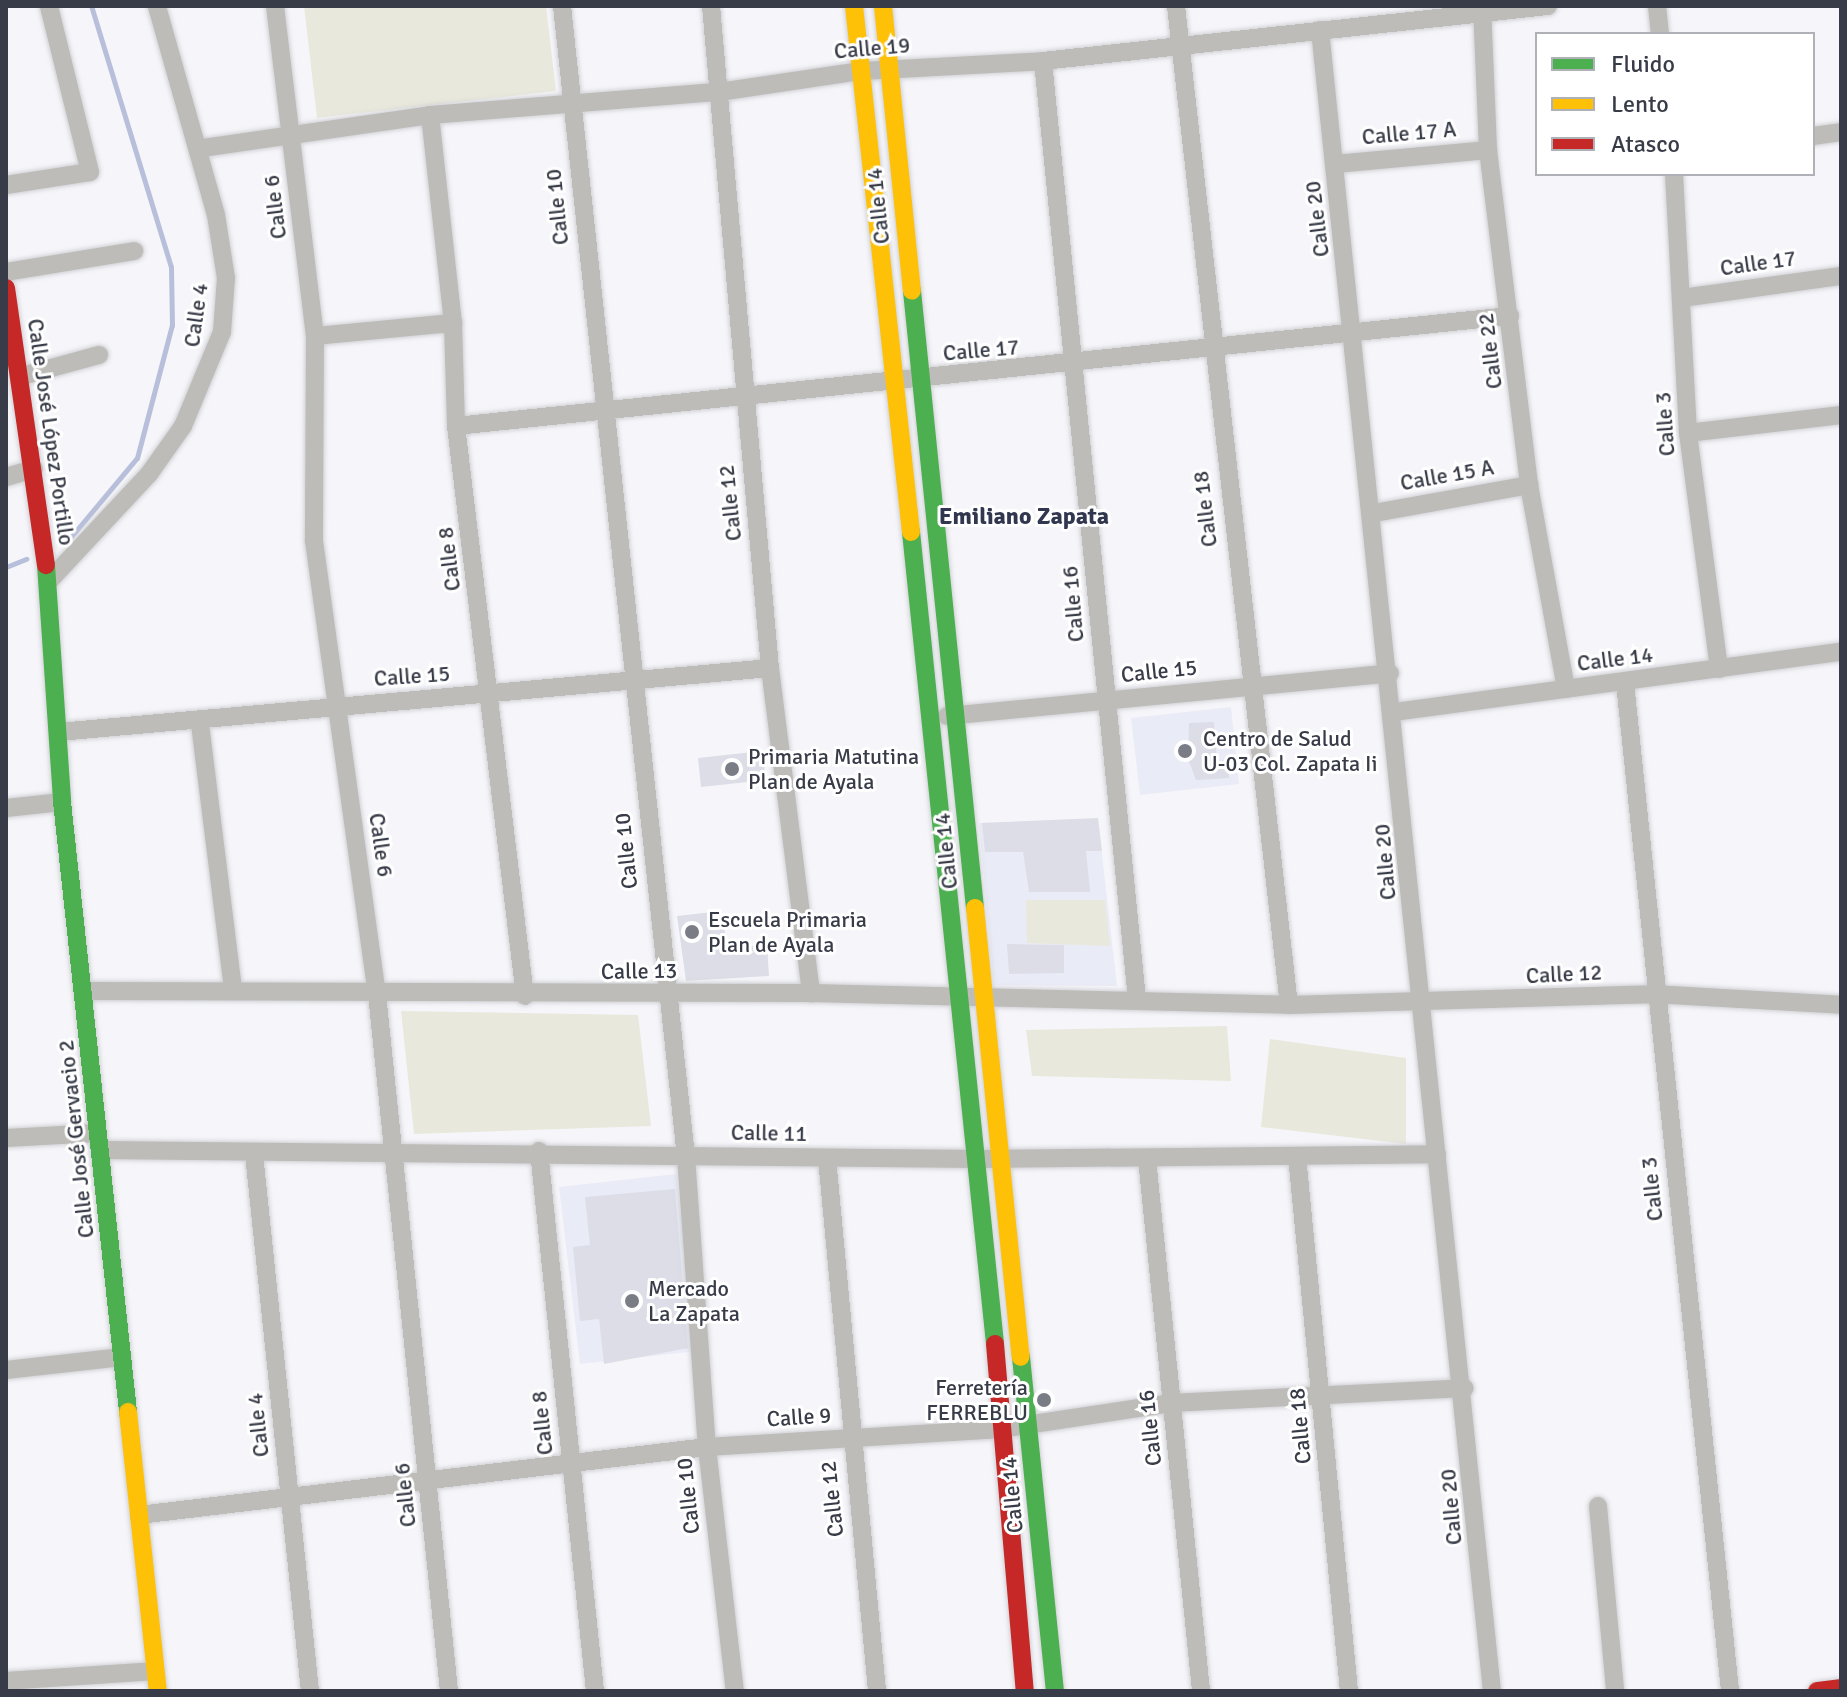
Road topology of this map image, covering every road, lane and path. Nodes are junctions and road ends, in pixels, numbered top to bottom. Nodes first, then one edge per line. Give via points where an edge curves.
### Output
1 (49, 6) edge
2 (157, 6) edge
3 (275, 6) edge
4 (562, 6) edge
5 (711, 6) edge
6 (854, 6) edge
7 (883, 6) edge
8 (1176, 6) edge
9 (1548, 6) edge
10 (1657, 6) edge
11 (1482, 8) edge
12 (1320, 30) junction
13 (1660, 32) edge
14 (1180, 46) junction
15 (1043, 61) junction
16 (888, 69) junction
17 (861, 71) junction
18 (719, 92) junction
19 (571, 102) junction
20 (430, 115) junction
21 (290, 132) junction
22 (1841, 132) edge
23 (1815, 136) edge
24 (202, 148) junction
25 (1488, 150) junction
26 (1335, 164) junction
27 (1674, 176) edge
28 (6, 185) edge
29 (134, 251) dead end
30 (6, 272) edge
31 (1841, 276) edge
32 (6, 288) edge
33 (1682, 298) junction
34 (1510, 316) junction
35 (453, 323) junction
36 (1355, 334) junction
37 (315, 336) junction
38 (1209, 348) junction
39 (99, 355) dead end
40 (1076, 366) junction
41 (22, 376) junction
42 (919, 379) junction
43 (895, 382) junction
44 (744, 399) junction
45 (603, 414) junction
46 (1841, 415) edge
47 (456, 426) junction
48 (1688, 433) junction
49 (34, 469) junction
50 (6, 477) edge
51 (1529, 485) junction
52 (1374, 513) junction
53 (48, 582) junction
54 (1841, 652) edge
55 (770, 668) junction
56 (1719, 669) junction
57 (1390, 673) junction
58 (631, 677) junction
59 (1625, 683) junction
60 (1251, 686) junction
61 (1566, 689) junction
62 (487, 694) junction
63 (1105, 701) junction
64 (338, 706) junction
65 (1395, 712) junction
66 (956, 716) junction
67 (933, 717) junction
68 (200, 724) junction
69 (59, 732) junction
70 (62, 802) junction
71 (6, 808) edge
72 (233, 989) junction
73 (86, 991) junction
74 (811, 993) junction
75 (377, 994) junction
76 (1653, 994) junction
77 (665, 995) junction
78 (525, 996) junction
79 (961, 996) junction
80 (986, 996) junction
81 (1137, 1000) junction
82 (1289, 1005) junction
83 (1423, 1005) junction
84 (1841, 1005) edge
85 (6, 1138) edge
86 (99, 1141) junction
87 (539, 1151) junction
88 (391, 1153) junction
89 (254, 1154) junction
90 (1437, 1154) junction
91 (686, 1156) junction
92 (1297, 1156) junction
93 (827, 1158) junction
94 (1003, 1158) junction
95 (979, 1159) junction
96 (1147, 1159) junction
97 (122, 1357) junction
98 (6, 1370) edge
99 (1465, 1388) junction
100 (1321, 1398) junction
101 (1171, 1403) junction
102 (1030, 1424) junction
103 (1000, 1429) junction
104 (850, 1438) junction
105 (707, 1447) junction
106 (571, 1465) junction
107 (427, 1477) junction
108 (290, 1495) junction
109 (1598, 1506) dead end
110 (139, 1515) junction
111 (155, 1671) junction
112 (6, 1681) edge
113 (1841, 1688) edge
114 (158, 1691) edge
115 (310, 1691) edge
116 (449, 1691) edge
117 (595, 1691) edge
118 (735, 1691) edge
119 (877, 1691) edge
120 (1025, 1691) edge
121 (1055, 1691) edge
122 (1201, 1691) edge
123 (1349, 1691) edge
124 (1492, 1691) edge
125 (1615, 1691) edge
126 (1730, 1691) edge
127 (1817, 1691) edge

1 - 28 street via 90,172
2 - 24 street, Calle 4
3 - 21 street, Calle 6
4 - 19 street, Calle 10
5 - 18 street, Calle 12
6 - 17 main road, Calle 14
7 - 16 main road, Calle 14
8 - 14 street, Calle 18
9 - 11 street, Calle 19
10 - 13 street
11 - 12 street, Calle 19
11 - 25 street, Calle 22
12 - 14 street, Calle 19
12 - 26 street, Calle 20
14 - 15 street, Calle 19
14 - 38 street, Calle 18
15 - 16 street, Calle 19
15 - 40 street, Calle 16
16 - 17 street, Calle 19
16 - 42 main road, Calle 14
17 - 18 street, Calle 19
17 - 43 main road, Calle 14
18 - 19 street, Calle 19
18 - 44 street, Calle 12
19 - 20 street, Calle 19
19 - 45 street, Calle 10
20 - 21 street, Calle 19
20 - 35 street, Calle 8
21 - 24 street, Calle 19
21 - 37 street, Calle 6
22 - 23 street
24 - 53 street, Calle 4 via 226,278 222,332 208,380 149,474
25 - 26 street, Calle 17 A
25 - 34 street, Calle 22
26 - 36 street, Calle 20
27 - 33 street, Calle 3
29 - 30 street
31 - 33 street, Calle 17
32 - 41 main road, Calle José López Portillo
33 - 48 street, Calle 3
34 - 36 street, Calle 17
34 - 51 street, Calle 22
35 - 37 street
35 - 47 street, Calle 8
36 - 38 street, Calle 17
36 - 52 street, Calle 20
37 - 64 street, Calle 6 via 314,541
38 - 40 street, Calle 17
38 - 60 street, Calle 18
39 - 41 street
40 - 42 street, Calle 17
40 - 63 street, Calle 16
41 - 49 main road, Calle José López Portillo
42 - 43 street, Calle 17
42 - 66 main road, Calle 14
43 - 44 street, Calle 17
43 - 67 main road, Calle 14
44 - 45 street, Calle 17
44 - 55 street, Calle 12
45 - 47 street, Calle 17
45 - 58 street, Calle 10
46 - 48 street
47 - 62 street, Calle 8
48 - 56 street, Calle 3
49 - 50 street
49 - 53 main road, Calle José López Portillo
51 - 52 street, Calle 15 A
51 - 61 street, Calle 22
52 - 57 street, Calle 20
53 - 69 main road, Calle José Gervacio 2
54 - 56 street, Calle 14
55 - 58 street, Calle 15
55 - 74 street, Calle 12
56 - 59 street, Calle 14
57 - 60 street, Calle 15
57 - 65 street, Calle 20
58 - 62 street, Calle 15
58 - 77 street, Calle 10
59 - 61 street, Calle 14
59 - 76 street, Calle 3
60 - 63 street, Calle 15
60 - 82 street, Calle 18
61 - 65 street, Calle 14
62 - 64 street, Calle 15
62 - 78 street, Calle 8
63 - 66 street, Calle 15
63 - 81 street, Calle 16
64 - 68 street, Calle 15
64 - 75 street, Calle 6
65 - 83 street, Calle 20
66 - 67 street, Calle 15
66 - 80 main road, Calle 14
67 - 79 main road, Calle 14
68 - 69 street, Calle 15
68 - 72 street
69 - 70 main road, Calle José Gervacio 2
70 - 71 street
70 - 73 main road, Calle José Gervacio 2
72 - 73 street, Calle 13
72 - 75 street, Calle 13
73 - 86 main road, Calle José Gervacio 2
74 - 77 street, Calle 13
74 - 79 street, Calle 13
75 - 78 street, Calle 13
75 - 88 street, Calle 6
76 - 83 street, Calle 12
76 - 84 street, Calle 12
76 - 126 street, Calle 3
77 - 78 street, Calle 13
77 - 91 street, Calle 10
79 - 80 street, Calle 13
79 - 95 main road, Calle 14
80 - 81 street, Calle 13
80 - 94 main road, Calle 14
81 - 82 street, Calle 13
82 - 83 street, Calle 12
83 - 90 street, Calle 20
85 - 86 street, Calle 11
86 - 89 street, Calle 11
86 - 97 main road, Calle José Gervacio 2
87 - 88 street, Calle 11
87 - 91 street, Calle 11
87 - 106 street, Calle 8
88 - 89 street, Calle 11
88 - 107 street, Calle 6
89 - 108 street, Calle 4
90 - 92 street, Calle 11
90 - 99 street, Calle 20
91 - 93 street, Calle 11
91 - 105 street, Calle 10
92 - 96 street, Calle 11
92 - 100 street, Calle 18
93 - 95 street, Calle 11
93 - 104 street, Calle 12
94 - 95 street, Calle 11
94 - 96 street, Calle 11
94 - 102 main road, Calle 14
95 - 103 main road, Calle 14
96 - 101 street, Calle 16
97 - 98 street
97 - 110 main road, Calle José Gervacio 2
99 - 100 street, Calle 9
99 - 124 street, Calle 20
100 - 101 street, Calle 9
100 - 123 street, Calle 18
101 - 102 street, Calle 9
101 - 122 street, Calle 16
102 - 103 street, Calle 9
102 - 121 main road, Calle 14
103 - 104 street, Calle 9
103 - 120 main road, Calle 14
104 - 105 street, Calle 9
104 - 119 street, Calle 12
105 - 106 street, Calle 9
105 - 118 street, Calle 10
106 - 107 street, Calle 9
106 - 117 street, Calle 8
107 - 108 street, Calle 9
107 - 116 street, Calle 6
108 - 110 street, Calle 9
108 - 115 street, Calle 4
109 - 125 street
110 - 111 main road, Calle José Gervacio 2
111 - 112 street
111 - 114 main road, Calle José Gervacio 2
113 - 127 main road

